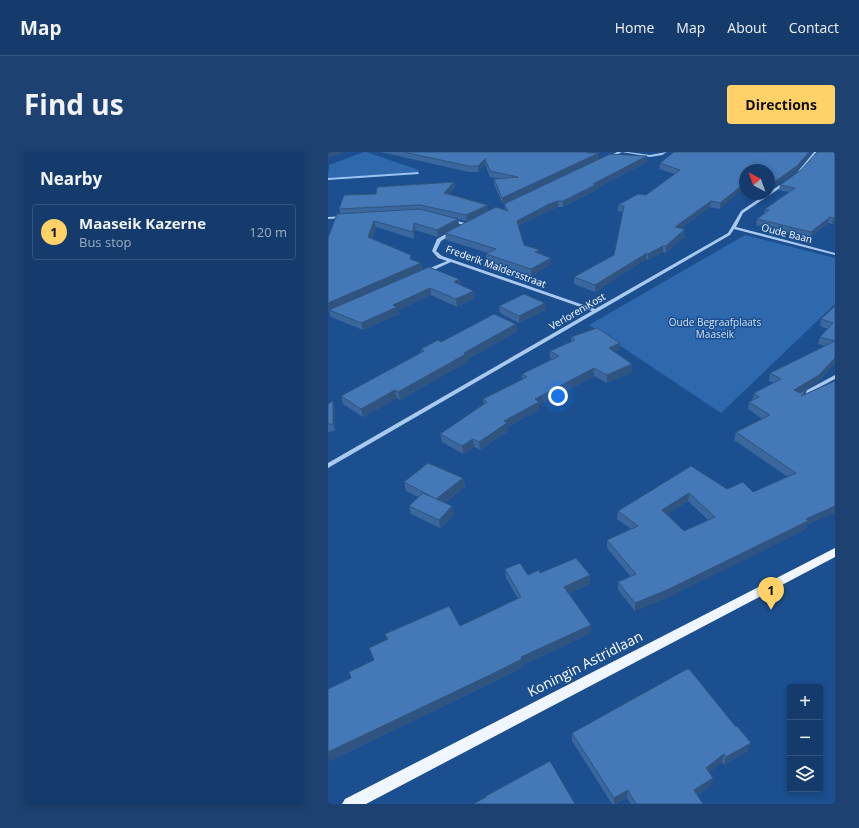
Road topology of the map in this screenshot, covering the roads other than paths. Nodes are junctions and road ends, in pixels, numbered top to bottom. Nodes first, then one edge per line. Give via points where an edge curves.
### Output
1 (620, 152) edge
2 (623, 152) edge
3 (665, 152) edge
4 (816, 152) edge
5 (606, 159) edge
6 (351, 217) edge
7 (328, 218) edge
8 (446, 219) edge
9 (474, 222) edge
10 (468, 225) junction
11 (734, 228) junction
12 (835, 254) edge
13 (450, 261) junction
14 (422, 273) edge
15 (596, 311) junction
16 (835, 377) edge
17 (797, 398) edge
18 (328, 466) edge
19 (835, 552) edge
20 (350, 804) edge

1 - 5 street
2 - 3 street via 653,156
4 - 11 street, Verloren Kost via 798,174 742,212
6 - 7 street
8 - 10 street
9 - 10 street, Frederik Maldersstraat
10 - 13 street, Frederik Maldersstraat via 439,240 434,251
11 - 12 street, Oude Baan
11 - 15 street, Verloren Kost via 729,234
13 - 14 street
13 - 15 street, Frederik Maldersstraat
15 - 18 street, Verloren Kost
16 - 17 street
19 - 20 main road, Koningin Astridlaan

